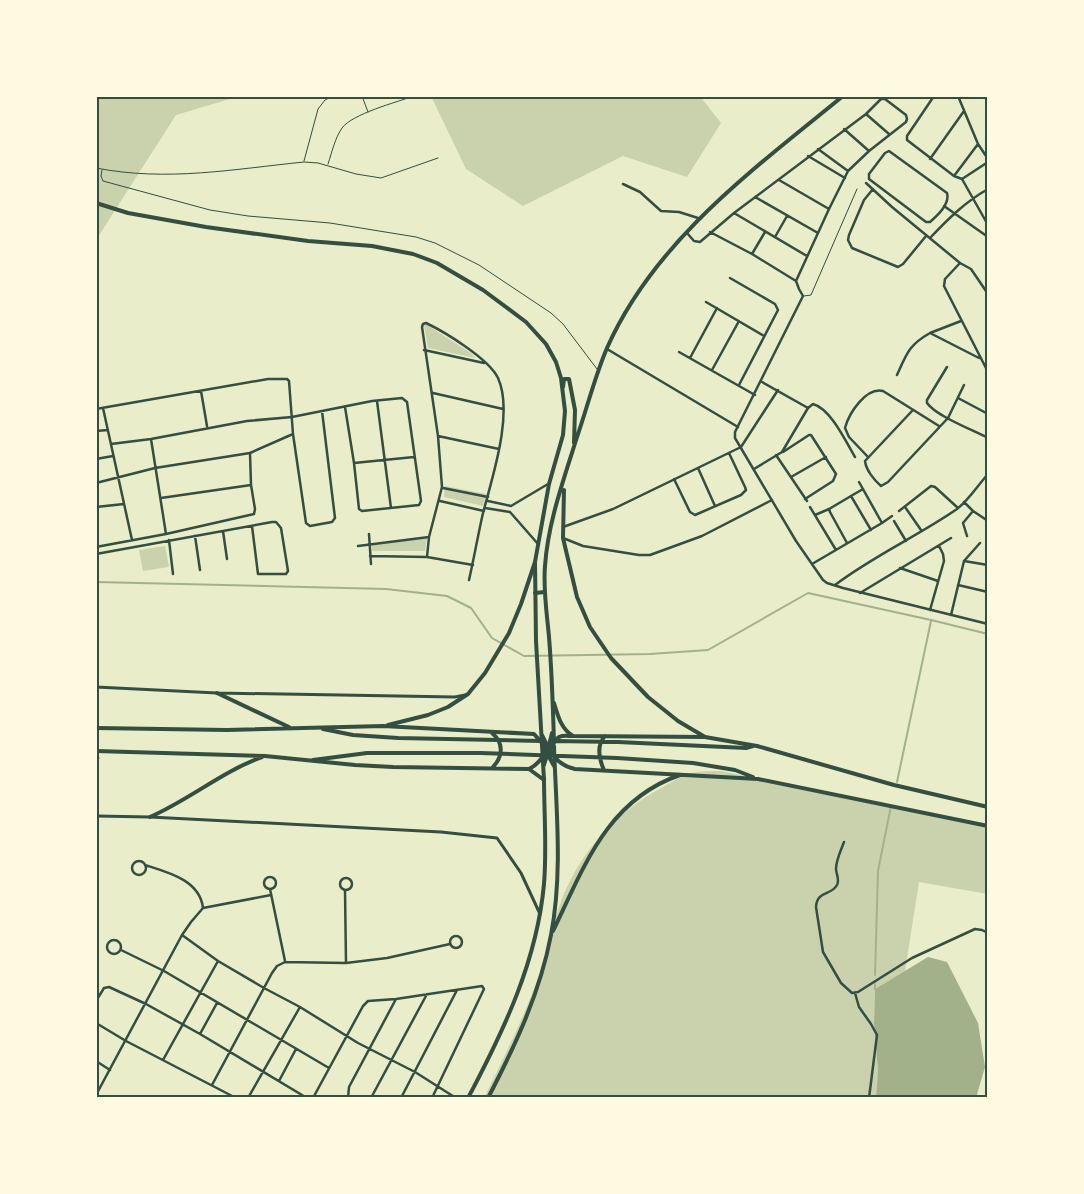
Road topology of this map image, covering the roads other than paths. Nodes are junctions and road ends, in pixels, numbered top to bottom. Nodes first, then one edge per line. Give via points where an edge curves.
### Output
1 (333, 96) edge
2 (362, 96) edge
3 (414, 96) edge
4 (843, 96) edge
5 (934, 96) edge
6 (958, 96) edge
7 (964, 111) junction
8 (368, 112) junction
9 (866, 114) junction
10 (844, 130) junction
11 (889, 134) junction
12 (978, 144) junction
13 (818, 149) junction
14 (869, 151) junction
15 (808, 156) junction
16 (438, 158) dead end
17 (930, 159) junction
18 (988, 161) edge
19 (304, 162) junction
20 (328, 165) junction
21 (96, 168) edge
22 (102, 170) junction
23 (848, 171) junction
24 (954, 176) junction
25 (845, 178) junction
26 (962, 179) junction
27 (779, 180) junction
28 (866, 183) dead end
29 (623, 184) dead end
30 (857, 189) dead end
31 (873, 189) junction
32 (988, 189) edge
33 (755, 197) junction
34 (972, 198) junction
35 (96, 203) edge
36 (944, 206) junction
37 (829, 209) junction
38 (955, 212) junction
39 (734, 213) junction
40 (787, 216) junction
41 (698, 218) junction
42 (988, 225) edge
43 (686, 231) junction
44 (710, 232) junction
45 (766, 232) junction
46 (818, 233) junction
47 (775, 237) junction
48 (928, 237) junction
49 (988, 237) edge
50 (752, 254) junction
51 (807, 256) junction
52 (960, 263) junction
53 (730, 278) dead end
54 (796, 281) junction
55 (988, 294) edge
56 (804, 296) junction
57 (706, 302) dead end
58 (717, 308) junction
59 (739, 321) junction
60 (961, 321) junction
61 (930, 332) junction
62 (764, 336) junction
63 (607, 349) junction
64 (424, 350) junction
65 (679, 352) dead end
66 (690, 358) junction
67 (981, 358) junction
68 (486, 363) junction
69 (947, 367) dead end
70 (599, 371) junction
71 (712, 371) junction
72 (988, 372) edge
73 (897, 375) dead end
74 (762, 382) junction
75 (739, 385) junction
76 (964, 385) dead end
77 (563, 387) junction
78 (778, 390) junction
79 (201, 391) junction
80 (433, 393) junction
81 (755, 395) junction
82 (958, 398) junction
83 (377, 400) junction
84 (345, 407) junction
85 (103, 408) junction
86 (808, 408) junction
87 (96, 409) edge
88 (504, 409) junction
89 (912, 410) junction
90 (322, 411) junction
91 (988, 414) edge
92 (292, 417) junction
93 (948, 418) junction
94 (939, 426) junction
95 (207, 427) junction
96 (738, 427) junction
97 (108, 430) junction
98 (96, 431) edge
99 (293, 434) junction
100 (438, 436) junction
101 (988, 438) edge
102 (151, 439) junction
103 (111, 444) junction
104 (741, 447) junction
105 (499, 449) junction
106 (573, 452) junction
107 (782, 452) junction
108 (250, 453) junction
109 (729, 453) junction
110 (776, 455) junction
111 (113, 456) junction
112 (414, 457) junction
113 (826, 457) junction
114 (868, 457) junction
115 (855, 458) dead end
116 (96, 459) edge
117 (384, 460) junction
118 (354, 463) junction
119 (155, 468) junction
120 (698, 468) junction
121 (754, 469) junction
122 (988, 474) edge
123 (118, 476) junction
124 (791, 477) junction
125 (565, 480) junction
126 (674, 480) junction
127 (859, 482) dead end
128 (96, 483) edge
129 (549, 484) junction
130 (251, 485) junction
131 (442, 488) junction
132 (862, 489) junction
133 (488, 496) junction
134 (851, 496) junction
135 (161, 498) junction
136 (440, 500) junction
137 (772, 500) junction
138 (487, 501) junction
139 (964, 502) junction
140 (124, 504) junction
141 (511, 506) junction
142 (715, 506) junction
143 (96, 507) edge
144 (810, 507) dead end
145 (905, 507) junction
146 (392, 508) junction
147 (958, 508) junction
148 (484, 509) junction
149 (829, 509) junction
150 (899, 511) dead end
151 (973, 511) junction
152 (510, 512) junction
153 (815, 515) junction
154 (892, 516) dead end
155 (894, 521) dead end
156 (988, 522) edge
157 (882, 524) junction
158 (252, 526) junction
159 (563, 527) junction
160 (871, 530) junction
161 (921, 530) junction
162 (223, 532) junction
163 (166, 534) junction
164 (369, 534) dead end
165 (195, 536) junction
166 (967, 536) dead end
167 (430, 537) junction
168 (563, 538) junction
169 (951, 538) dead end
170 (132, 540) junction
171 (168, 540) junction
172 (906, 541) junction
173 (848, 543) junction
174 (980, 543) dead end
175 (538, 544) junction
176 (370, 545) junction
177 (358, 546) dead end
178 (939, 546) junction
179 (96, 547) edge
180 (836, 550) junction
181 (96, 554) edge
182 (370, 556) junction
183 (427, 558) junction
184 (227, 559) dead end
185 (964, 561) junction
186 (535, 562) junction
187 (371, 564) dead end
188 (812, 564) junction
189 (473, 565) junction
190 (988, 565) edge
191 (900, 568) junction
192 (200, 570) dead end
193 (173, 574) dead end
194 (469, 580) dead end
195 (938, 581) junction
196 (958, 584) junction
197 (834, 585) junction
198 (534, 592) junction
199 (545, 592) junction
200 (860, 592) junction
201 (988, 592) edge
202 (930, 610) junction
203 (951, 615) junction
204 (988, 624) edge
205 (97, 687) edge
206 (216, 693) junction
207 (468, 694) junction
208 (552, 698) junction
209 (540, 723) junction
210 (553, 723) junction
211 (383, 726) junction
212 (96, 728) edge
213 (291, 728) junction
214 (319, 728) junction
215 (492, 733) junction
216 (574, 736) junction
217 (605, 736) junction
218 (705, 737) junction
219 (541, 742) junction
220 (554, 743) junction
221 (754, 745) junction
222 (548, 750) junction
223 (96, 751) edge
224 (265, 756) junction
225 (542, 759) junction
226 (555, 759) junction
227 (309, 760) junction
228 (493, 768) junction
229 (555, 768) junction
230 (529, 770) junction
231 (604, 770) junction
232 (682, 774) junction
233 (758, 779) junction
234 (544, 780) junction
235 (988, 807) edge
236 (96, 816) edge
237 (150, 817) junction
238 (988, 826) edge
239 (844, 842) dead end
240 (145, 865) junction
241 (270, 890) junction
242 (345, 890) junction
243 (271, 895) junction
244 (203, 908) junction
245 (540, 914) junction
246 (988, 933) edge
247 (182, 935) junction
248 (552, 935) junction
249 (450, 944) junction
250 (120, 950) junction
251 (218, 961) junction
252 (285, 962) junction
253 (346, 963) junction
254 (164, 972) junction
255 (264, 988) junction
256 (457, 990) junction
257 (201, 993) junction
258 (856, 993) junction
259 (427, 994) junction
260 (396, 999) junction
261 (96, 1001) edge
262 (218, 1003) junction
263 (146, 1004) junction
264 (300, 1007) junction
265 (246, 1020) junction
266 (96, 1023) edge
267 (183, 1025) junction
268 (200, 1034) junction
269 (347, 1036) junction
270 (281, 1040) junction
271 (126, 1041) junction
272 (296, 1049) junction
273 (370, 1049) junction
274 (229, 1051) junction
275 (163, 1060) junction
276 (392, 1060) junction
277 (96, 1061) edge
278 (329, 1068) junction
279 (110, 1070) junction
280 (264, 1072) junction
281 (415, 1072) junction
282 (279, 1082) junction
283 (212, 1085) junction
284 (438, 1088) junction
285 (96, 1095) edge
286 (236, 1098) edge
287 (248, 1098) edge
288 (307, 1098) edge
289 (313, 1098) edge
290 (348, 1098) edge
291 (371, 1098) edge
292 (401, 1098) edge
293 (432, 1098) edge
294 (456, 1098) edge
295 (468, 1098) edge
296 (488, 1098) edge
297 (869, 1098) edge

1 - 19 lane via 318,109
2 - 8 lane
3 - 8 lane
4 - 41 main road
5 - 17 street via 906,139
6 - 7 street
7 - 12 street
7 - 17 street
8 - 20 lane via 344,125
9 - 10 street
9 - 11 street
9 - 11 street via 884,99 906,115 906,122
10 - 13 street
10 - 14 street
11 - 14 street
12 - 18 street
12 - 24 street
13 - 15 street
13 - 23 street
14 - 23 street
15 - 25 street
15 - 27 street
16 - 20 lane via 381,178
17 - 24 street
18 - 26 street
19 - 20 lane
19 - 22 lane via 188,175
21 - 22 lane
22 - 70 lane via 103,181 210,210 338,224 435,243 479,265 551,313
23 - 25 street
24 - 26 street
25 - 37 street
26 - 34 street
27 - 33 street
27 - 37 street
28 - 31 street
29 - 41 street via 640,192 661,211
30 - 56 lane via 811,295
31 - 48 street
31 - 48 street via 864,200 849,236 852,248 898,267
32 - 34 street
33 - 39 street
33 - 40 street
34 - 38 street
34 - 42 street
35 - 77 main road via 128,213 206,227 372,246 429,259 484,290 533,328 551,352
36 - 36 street via 932,221 926,222 870,180 869,174 885,153 891,152 947,193
36 - 38 street
37 - 46 street
38 - 48 street
38 - 49 street
39 - 44 street
39 - 45 street
40 - 46 street
40 - 47 street
41 - 43 main road
43 - 44 street via 698,243
43 - 63 main road via 642,287
44 - 50 street
45 - 47 street
45 - 50 street
46 - 51 street
47 - 51 street
48 - 52 street
50 - 54 street
51 - 54 street
52 - 55 street via 975,274
52 - 60 street via 944,286
53 - 62 street via 777,306
54 - 56 street
56 - 74 street
57 - 58 street
58 - 59 street
58 - 66 street
59 - 62 street
59 - 71 street
60 - 61 street
60 - 67 street
61 - 67 street
61 - 73 street via 912,345
62 - 75 street
63 - 70 main road
63 - 96 street
64 - 68 street
64 - 68 street via 422,326 426,323
64 - 80 street
65 - 66 street
66 - 71 street
67 - 72 street
68 - 88 street via 498,379
69 - 93 street via 926,402
70 - 106 main road
71 - 75 street
74 - 78 street
74 - 81 street
75 - 81 street
76 - 82 street
77 - 106 main road via 564,379 569,379 575,410
77 - 129 main road via 563,435
78 - 86 street
78 - 104 street
79 - 85 street
79 - 92 street via 268,379 287,379
79 - 95 street
80 - 88 street
80 - 100 street
81 - 96 street
82 - 91 street
82 - 93 street
83 - 84 street
83 - 112 street via 400,398 407,402
83 - 117 street
84 - 90 street
84 - 118 street
85 - 87 street
85 - 97 street
86 - 107 street
86 - 115 street via 816,404 832,420
88 - 105 street
89 - 94 street
89 - 114 street
89 - 114 street via 883,391 873,390 866,395 845,428
90 - 92 street
90 - 99 street via 335,517 332,522 310,526 306,523
92 - 95 street
92 - 99 street
93 - 94 street
93 - 101 street
94 - 114 street via 884,486 878,484 866,466
95 - 102 street
96 - 104 street via 735,438
97 - 98 street
97 - 103 street
99 - 108 street
100 - 105 street
100 - 131 street
102 - 103 street
102 - 119 street
103 - 111 street
104 - 109 street
104 - 121 street
105 - 133 street
106 - 125 main road
107 - 110 street
107 - 113 street via 810,434
108 - 119 street
108 - 130 street
109 - 120 street
109 - 142 street via 746,490
110 - 121 street
110 - 124 street
111 - 116 street
111 - 123 street
112 - 117 street
112 - 146 street via 420,504
113 - 124 street
113 - 124 street via 836,478 806,500
117 - 118 street
117 - 146 street
118 - 146 street via 359,509
119 - 123 street
119 - 135 street
120 - 126 street
120 - 142 street
121 - 137 street
122 - 139 street
123 - 128 street
123 - 140 street
125 - 159 main road
125 - 199 main road via 548,542
126 - 142 street via 692,514
126 - 159 street via 597,516
127 - 132 street
129 - 141 street
129 - 175 main road
130 - 135 street
130 - 163 street via 254,514
131 - 133 street
131 - 136 street
132 - 134 street
132 - 157 street
133 - 138 street
134 - 149 street
134 - 160 street
135 - 163 street
136 - 148 street
136 - 167 street
137 - 168 street via 702,536 650,555 583,546
137 - 188 street
138 - 141 street
138 - 148 street
139 - 147 street
139 - 151 street
140 - 143 street
140 - 170 street
141 - 152 street
144 - 153 street
145 - 147 street via 931,486
145 - 150 street
145 - 161 street
147 - 161 street
148 - 152 street
148 - 189 street
149 - 153 street
149 - 173 street
151 - 156 street
151 - 166 street via 962,524
152 - 175 street
153 - 180 street
154 - 157 street
155 - 172 street
157 - 160 street
158 - 158 street via 272,522 280,525 286,574 258,574
158 - 162 street
159 - 168 main road
160 - 173 street
161 - 172 street
162 - 165 street
162 - 184 street
163 - 170 street
164 - 176 street
165 - 171 street
165 - 192 street
167 - 176 street
167 - 183 street
168 - 218 main road via 577,597 596,636 612,658 663,710
169 - 178 street
170 - 179 street
171 - 181 street
171 - 193 street
172 - 197 street
173 - 180 street
174 - 185 street
175 - 186 main road
176 - 177 street
176 - 182 street
178 - 191 street
178 - 195 street via 944,561
180 - 188 street
182 - 183 street
182 - 187 street
183 - 189 street
185 - 190 street
185 - 196 street
186 - 198 main road
186 - 207 main road via 517,615 485,673
188 - 197 street via 823,580
189 - 194 street
191 - 195 street
191 - 200 street
195 - 202 street
196 - 201 street
196 - 203 street
197 - 200 street
198 - 199 main road
198 - 209 main road
199 - 208 main road
200 - 202 street
202 - 203 street
203 - 204 street
205 - 206 street
206 - 207 street via 455,697
206 - 213 main road
207 - 211 main road via 434,713
208 - 210 main road
208 - 216 main road via 560,722
209 - 219 main road
209 - 222 main road
210 - 220 main road
210 - 222 main road
211 - 214 main road
211 - 215 main road
212 - 213 main road
213 - 214 main road
214 - 221 main road via 398,738 746,748
215 - 219 main road via 534,734
215 - 228 main road via 501,747 500,757
216 - 217 main road
216 - 220 main road via 562,736
217 - 218 main road
217 - 231 main road via 599,750
218 - 221 main road
219 - 222 main road
219 - 225 main road
220 - 222 main road
220 - 226 main road
221 - 235 main road via 894,785
222 - 225 main road
222 - 226 main road
222 - 229 main road
222 - 234 main road
223 - 224 main road
224 - 227 main road
224 - 237 main road
225 - 230 main road
225 - 234 main road
226 - 229 main road
226 - 231 main road via 565,767
227 - 228 main road via 393,767
227 - 233 main road via 361,753 617,758 693,763 735,770
228 - 230 main road
229 - 248 main road via 558,868
230 - 234 main road
231 - 232 main road
232 - 233 main road
232 - 248 main road via 642,795 613,821 584,865
233 - 238 main road
234 - 245 main road via 546,863
236 - 237 street
237 - 245 street via 441,832 497,838 520,873
239 - 258 street via 836,867 837,885 819,897 816,907 823,952 841,983
240 - 240 street via 142,874 135,874 132,870 136,862
240 - 244 street via 172,873 185,881 200,897
241 - 241 street via 264,882 271,877 277,882 276,887
241 - 243 street
242 - 242 street via 340,883 343,878 352,884
242 - 253 street
243 - 244 street
243 - 252 street
244 - 247 street
245 - 295 main road via 517,995
246 - 258 street via 975,928 912,958
247 - 251 street
247 - 254 street
248 - 296 main road via 523,1027
249 - 249 street via 455,936 463,941 459,948
249 - 253 street
250 - 250 street via 110,953 108,943 118,941
250 - 254 street
251 - 255 street
251 - 257 street
252 - 253 street
252 - 255 street via 274,969
254 - 257 street
254 - 263 street
255 - 264 street
255 - 265 street
256 - 259 street
256 - 281 street
256 - 284 street via 484,988
257 - 262 street
257 - 267 street
258 - 297 street via 859,1007 877,1035
259 - 260 street
259 - 276 street
260 - 269 street via 366,1002
260 - 273 street
261 - 263 street via 107,986
262 - 265 street
262 - 268 street
263 - 267 street
263 - 271 street
264 - 269 street
264 - 270 street
265 - 270 street
265 - 274 street
266 - 271 street
267 - 268 street
267 - 275 street
268 - 274 street
269 - 273 street
269 - 278 street
270 - 272 street
270 - 280 street
271 - 275 street
271 - 279 street
272 - 278 street
272 - 282 street
273 - 276 street
273 - 290 street via 349,1088
274 - 280 street
274 - 283 street
275 - 283 street
276 - 281 street
276 - 291 street
277 - 279 street
278 - 289 street
279 - 285 street
280 - 282 street
280 - 287 street
281 - 284 street
281 - 292 street
282 - 288 street
283 - 286 street
284 - 293 street
284 - 294 street

